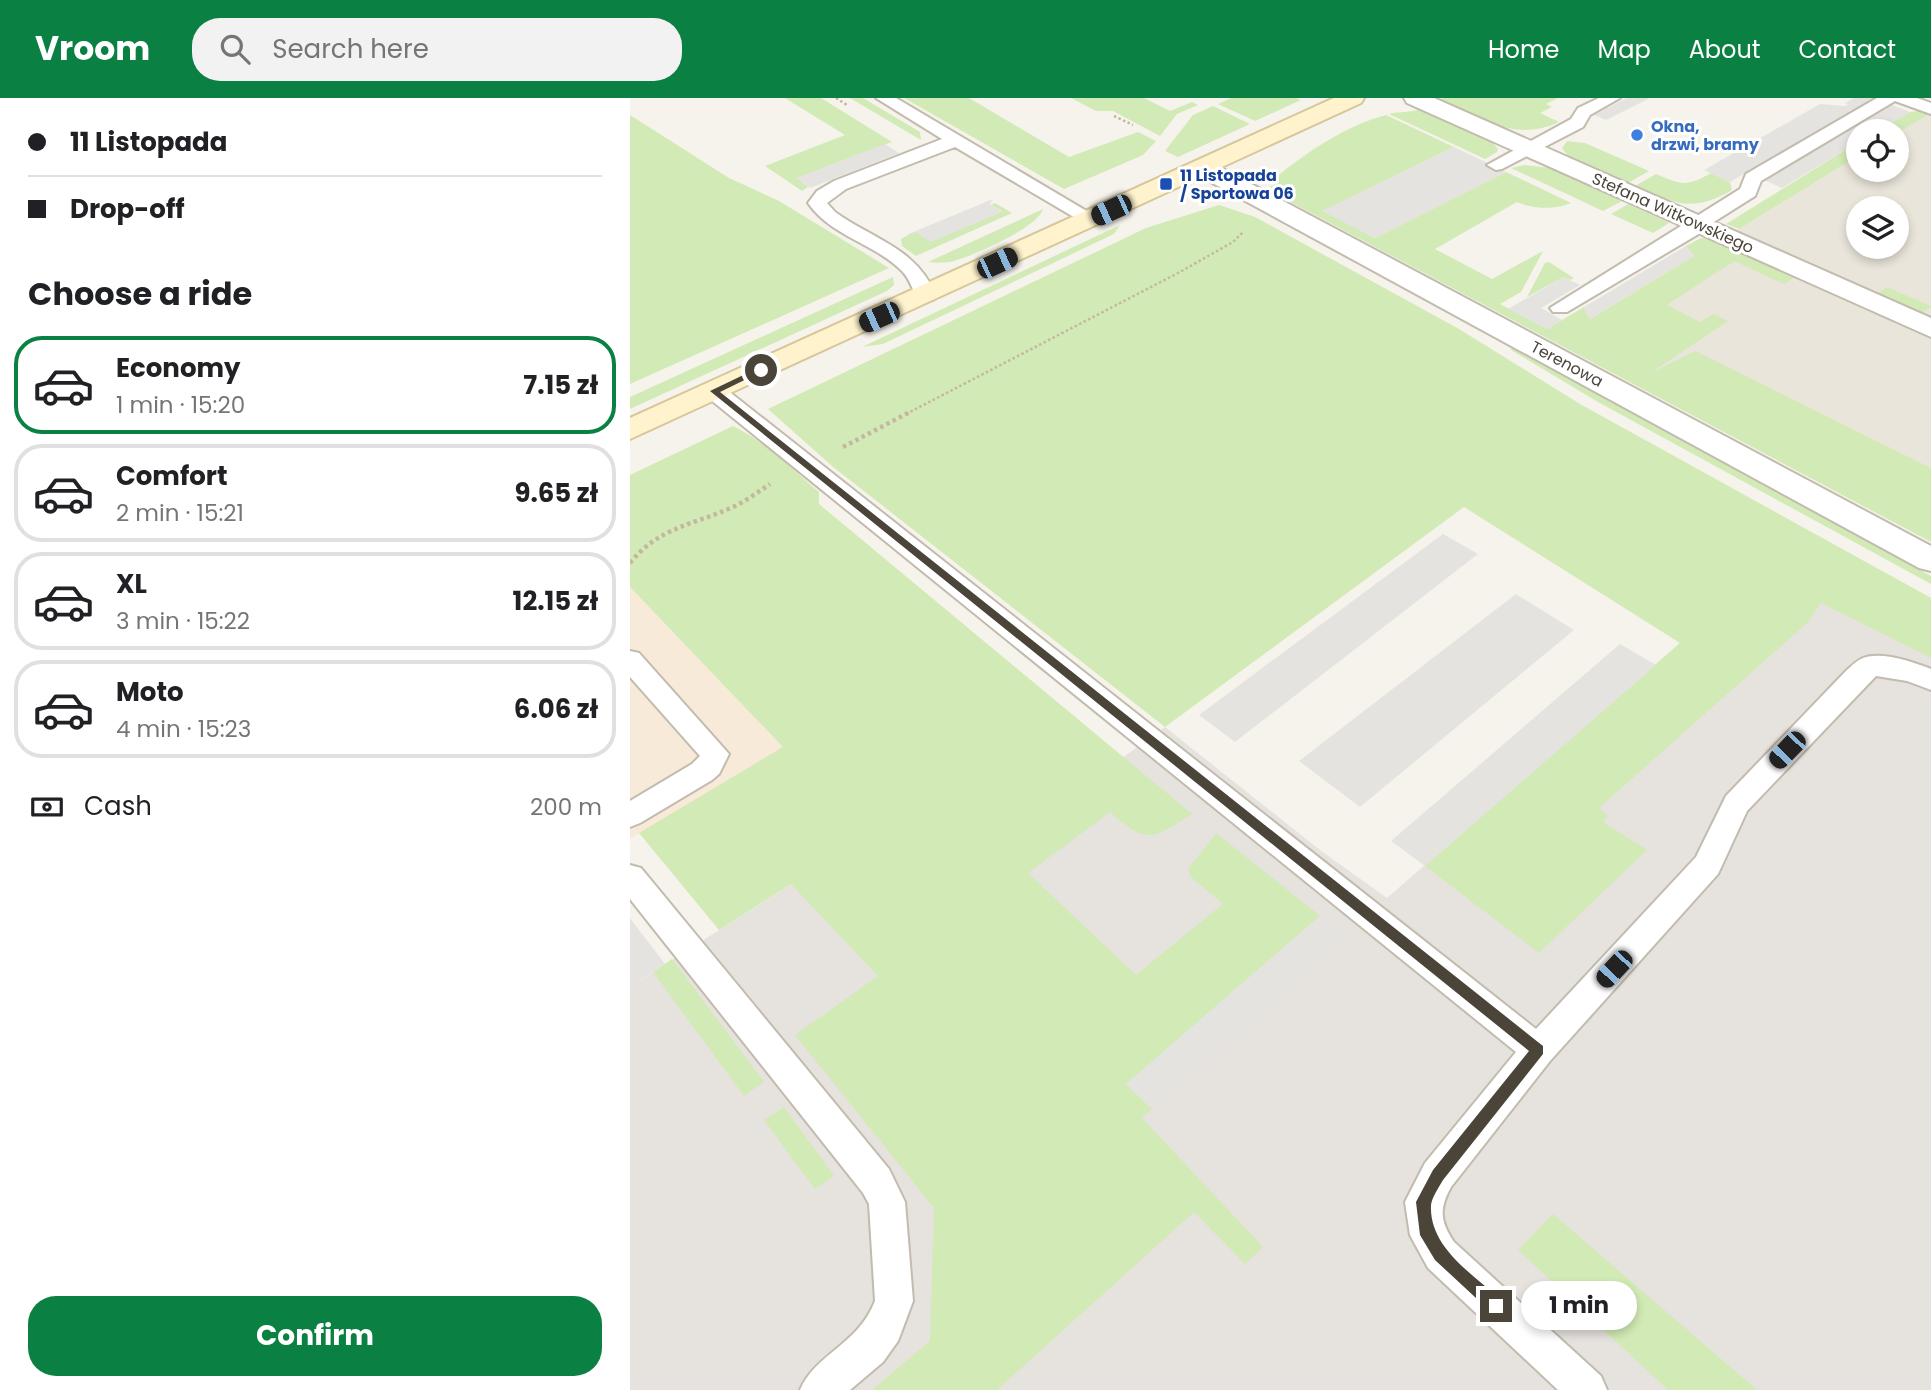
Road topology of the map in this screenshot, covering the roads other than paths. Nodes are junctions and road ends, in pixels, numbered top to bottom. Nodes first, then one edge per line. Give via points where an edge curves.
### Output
1 (884, 98) edge
2 (1353, 98) edge
3 (1415, 98) edge
4 (1612, 98) edge
5 (1889, 98) edge
6 (1901, 98) edge
7 (1931, 109) edge
8 (956, 140) junction
9 (1528, 149) junction
10 (1496, 165) dead end
11 (1203, 168) junction
12 (1091, 219) junction
13 (1699, 224) junction
14 (926, 296) junction
15 (1560, 309) dead end
16 (1931, 328) edge
17 (714, 391) junction
18 (630, 430) edge
19 (1931, 560) edge
20 (630, 660) edge
21 (1931, 680) edge
22 (630, 815) edge
23 (630, 877) edge
24 (1538, 1050) junction
25 (820, 1390) edge
26 (1587, 1390) edge

1 - 8 lane
2 - 11 main road
3 - 9 street, Stefana Witkowskiego
4 - 9 lane
5 - 13 lane via 1752,178 1749,192
6 - 7 lane
8 - 12 lane
8 - 14 lane via 840,185 817,203 837,221 909,266 922,281
9 - 10 lane
9 - 13 street, Stefana Witkowskiego
11 - 12 main road
11 - 19 street, Terenowa
12 - 14 main road
13 - 15 lane
13 - 16 street, Stefana Witkowskiego
14 - 17 main road
17 - 18 main road
17 - 24 lane
20 - 22 lane via 715,754 702,772
21 - 24 lane via 1916,672 1870,666 1854,679 1736,804 1707,865 1689,888
23 - 25 lane via 876,1181 887,1202 894,1301 869,1349
24 - 26 lane via 1438,1175 1423,1202 1428,1235 1441,1255

